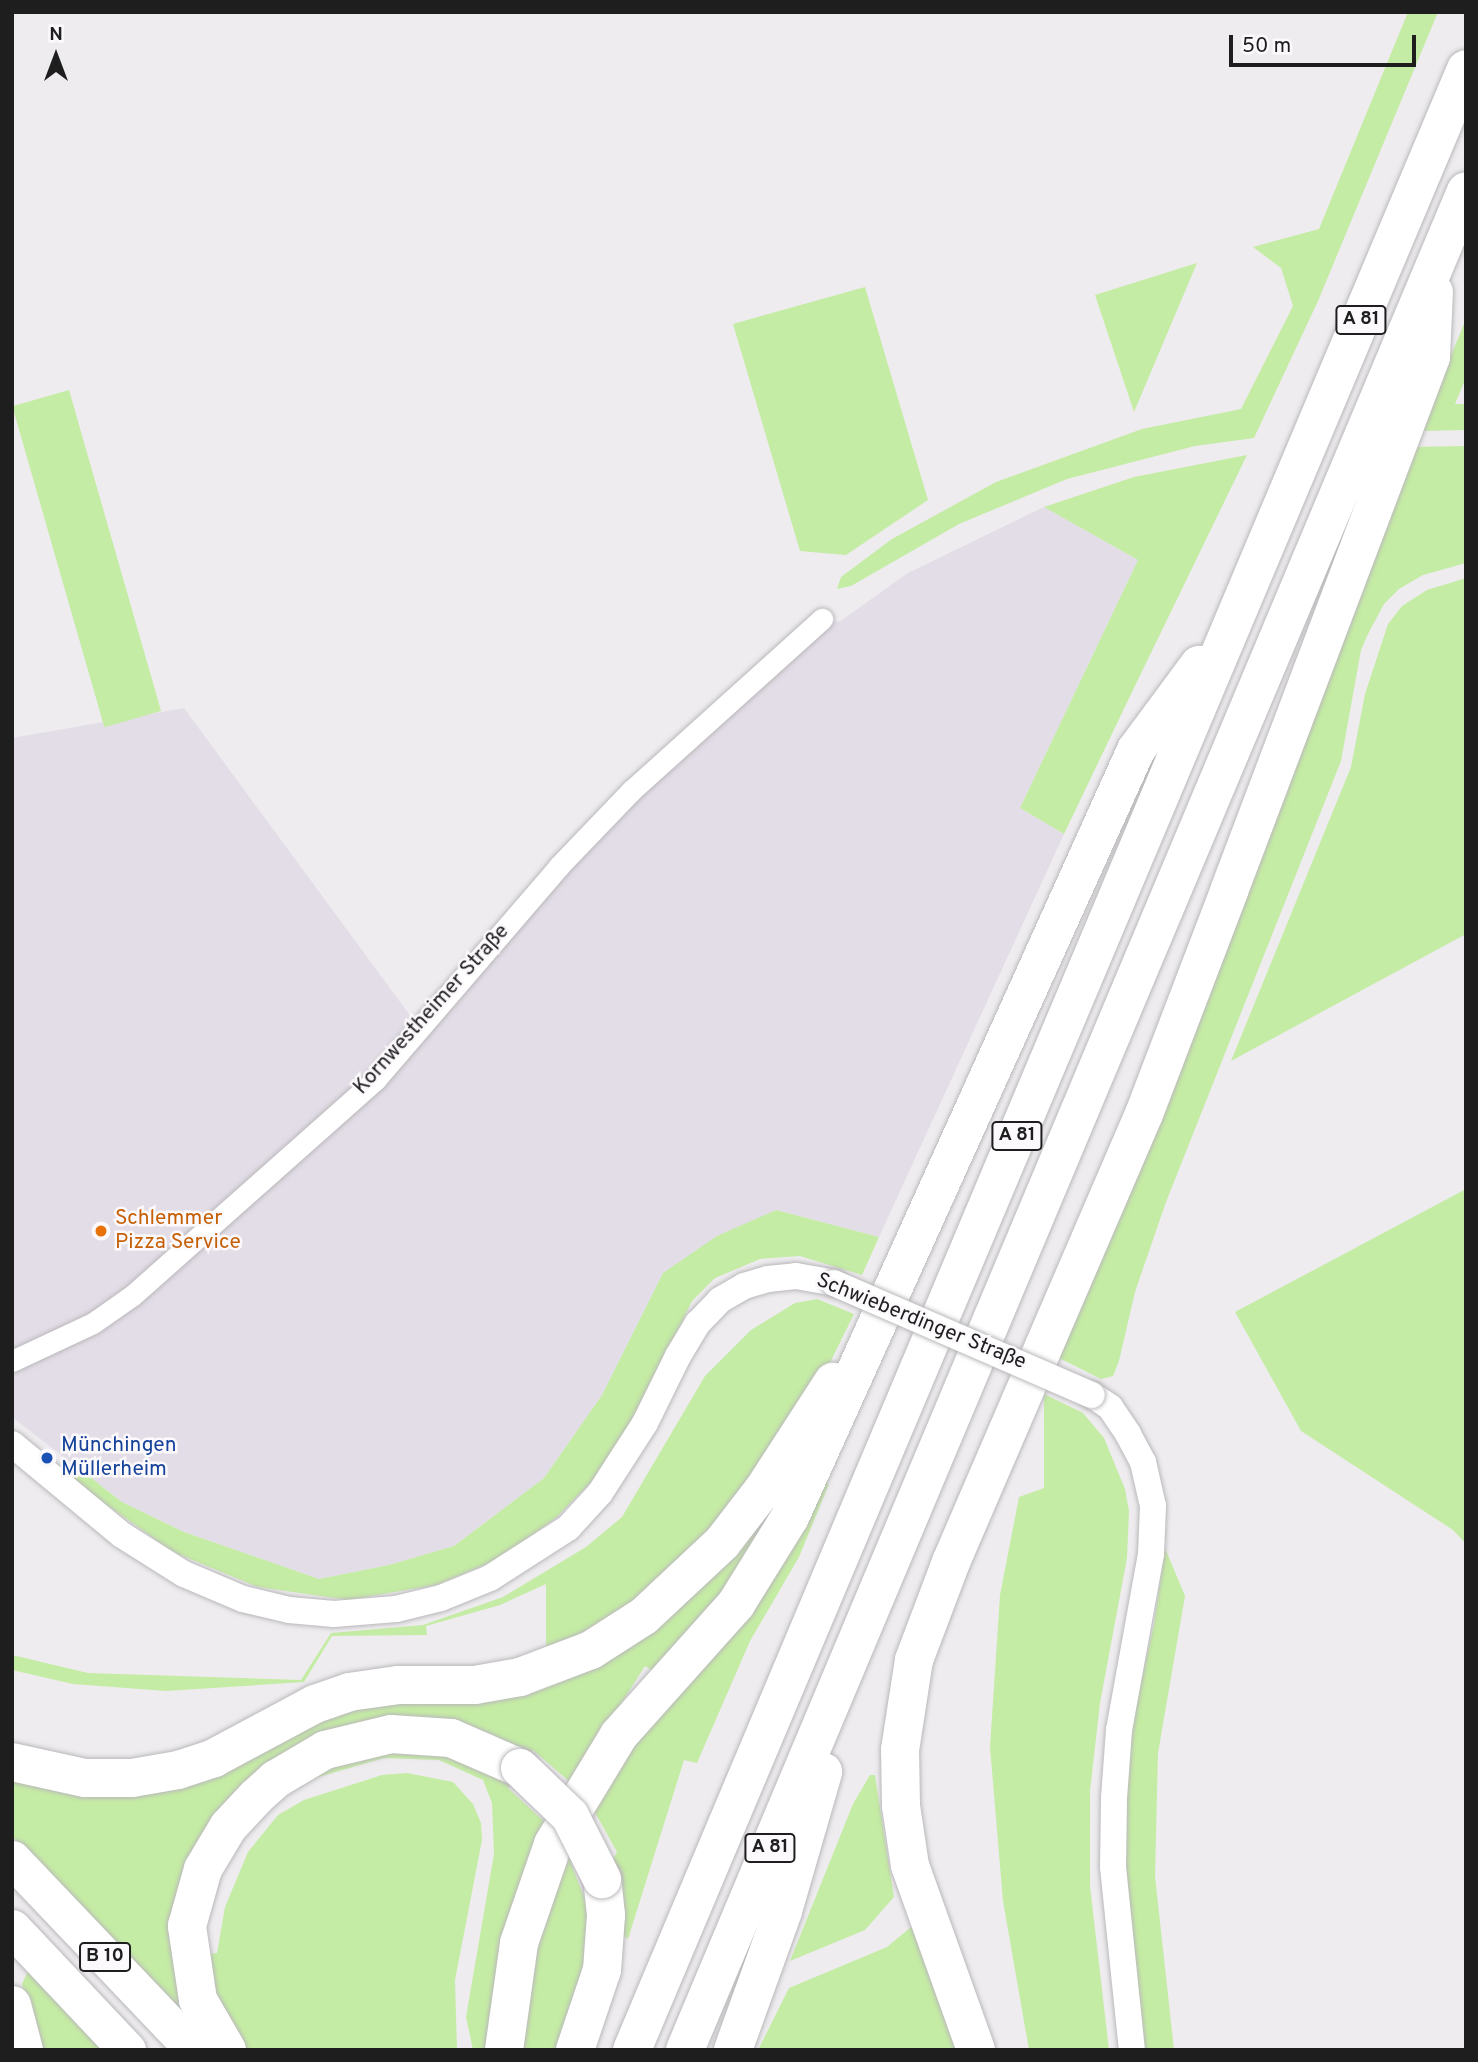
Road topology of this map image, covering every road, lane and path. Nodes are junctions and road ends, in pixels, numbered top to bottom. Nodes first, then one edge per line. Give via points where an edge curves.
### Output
1 (1466, 69) edge
2 (1466, 191) edge
3 (1435, 264) junction
4 (1236, 616) junction
5 (822, 620) dead end
6 (882, 1320) junction
7 (12, 1361) edge
8 (12, 1444) edge
9 (855, 1646) junction
10 (12, 1762) edge
11 (12, 1859) edge
12 (12, 1928) edge
13 (12, 2005) edge
14 (24, 2050) edge
15 (127, 2050) edge
16 (194, 2050) edge
17 (227, 2050) edge
18 (504, 2050) edge
19 (575, 2050) edge
20 (632, 2050) edge
21 (685, 2050) edge
22 (733, 2050) edge
23 (976, 2050) edge
24 (1132, 2050) edge

1 - 4 highway, A 81
2 - 3 highway, A 81
3 - 9 highway, A 81
3 - 23 highway via 1431,357 1144,1114 951,1562 914,1660 900,1750 901,1805 910,1867
4 - 6 highway via 1136,750 961,1132
4 - 20 highway, A 81
5 - 7 street, Kornwestheimer Straße via 632,790 545,881 376,1079 133,1295 93,1323
6 - 10 highway via 722,1543 644,1616 591,1650 520,1677 486,1683 398,1685 349,1692 315,1704 214,1758 178,1770 132,1778 85,1778
6 - 18 highway via 820,1459 759,1570 736,1604 619,1735 568,1815 525,1921
8 - 24 street, Schwieberdinger Straße, bridge via 122,1535 184,1574 231,1594 289,1610 334,1614 397,1609 441,1598 490,1578 568,1528 600,1493 645,1423 698,1323 720,1300 768,1279 805,1276 834,1283 1092,1395 1110,1407 1133,1443 1150,1484 1153,1506 1151,1554 1119,1730 1114,1798 1113,1867
9 - 21 highway, A 81
9 - 22 highway via 803,1846
11 - 16 highway, B 10
12 - 15 highway, B 10
13 - 14 highway
17 - 19 highway, bridge via 198,2000 187,1926 203,1868 228,1827 283,1774 325,1750 391,1734 451,1738 520,1768 570,1816 602,1879 606,1915 602,1970

